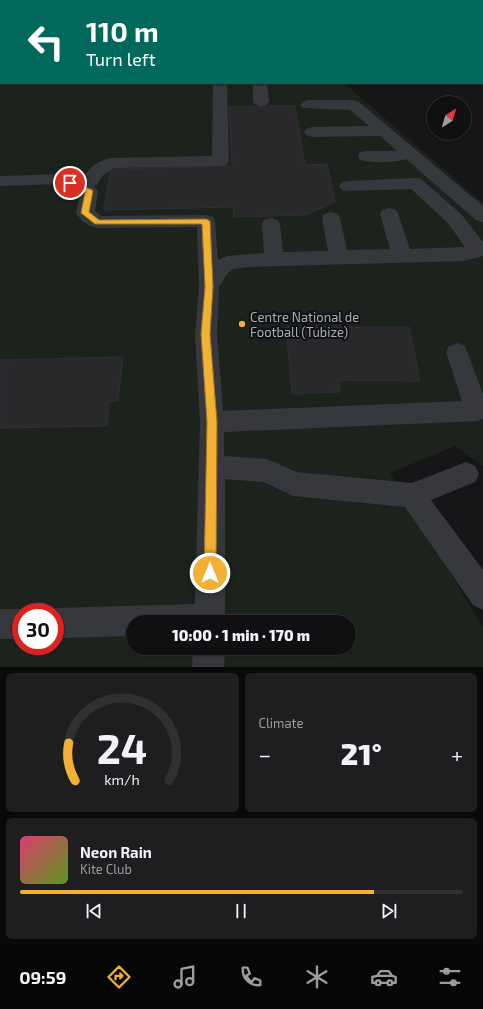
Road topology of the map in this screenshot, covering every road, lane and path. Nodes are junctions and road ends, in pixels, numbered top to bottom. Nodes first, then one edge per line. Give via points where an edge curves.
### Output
1 (220, 84) edge
2 (260, 84) edge
3 (261, 102) dead end
4 (308, 105) dead end
5 (385, 131) junction
6 (312, 132) dead end
7 (409, 152) junction
8 (366, 156) dead end
9 (0, 180) edge
10 (78, 186) junction
11 (348, 186) dead end
12 (389, 214) dead end
13 (483, 216) edge
14 (331, 218) dead end
15 (271, 224) dead end
16 (481, 250) edge
17 (402, 255) junction
18 (339, 257) junction
19 (274, 259) junction
20 (209, 287) junction
21 (457, 352) dead end
22 (212, 422) junction
23 (211, 466) junction
24 (466, 474) dead end
25 (412, 495) junction
26 (483, 595) edge
27 (209, 615) edge
28 (64, 623) edge
29 (0, 624) edge
30 (12, 624) edge
31 (126, 626) edge
32 (208, 655) edge
33 (208, 667) edge

1 - 10 street via 220,162 110,163 94,173 91,181
2 - 3 street
4 - 5 street via 354,105
5 - 6 street
5 - 7 street
7 - 8 street via 399,156
7 - 13 street
9 - 10 street via 62,179
10 - 20 street via 89,191 85,213 98,222 206,221
11 - 16 street via 415,182 454,218
12 - 17 street
14 - 18 street
15 - 19 street
16 - 17 street via 464,254
17 - 18 street
18 - 19 street
19 - 20 street via 227,263 220,268
20 - 22 street via 206,334
21 - 22 street via 477,411
22 - 23 street
23 - 25 street via 267,471 293,484
23 - 27 street
24 - 25 street
25 - 26 street
28 - 31 street
29 - 30 street
32 - 33 street

